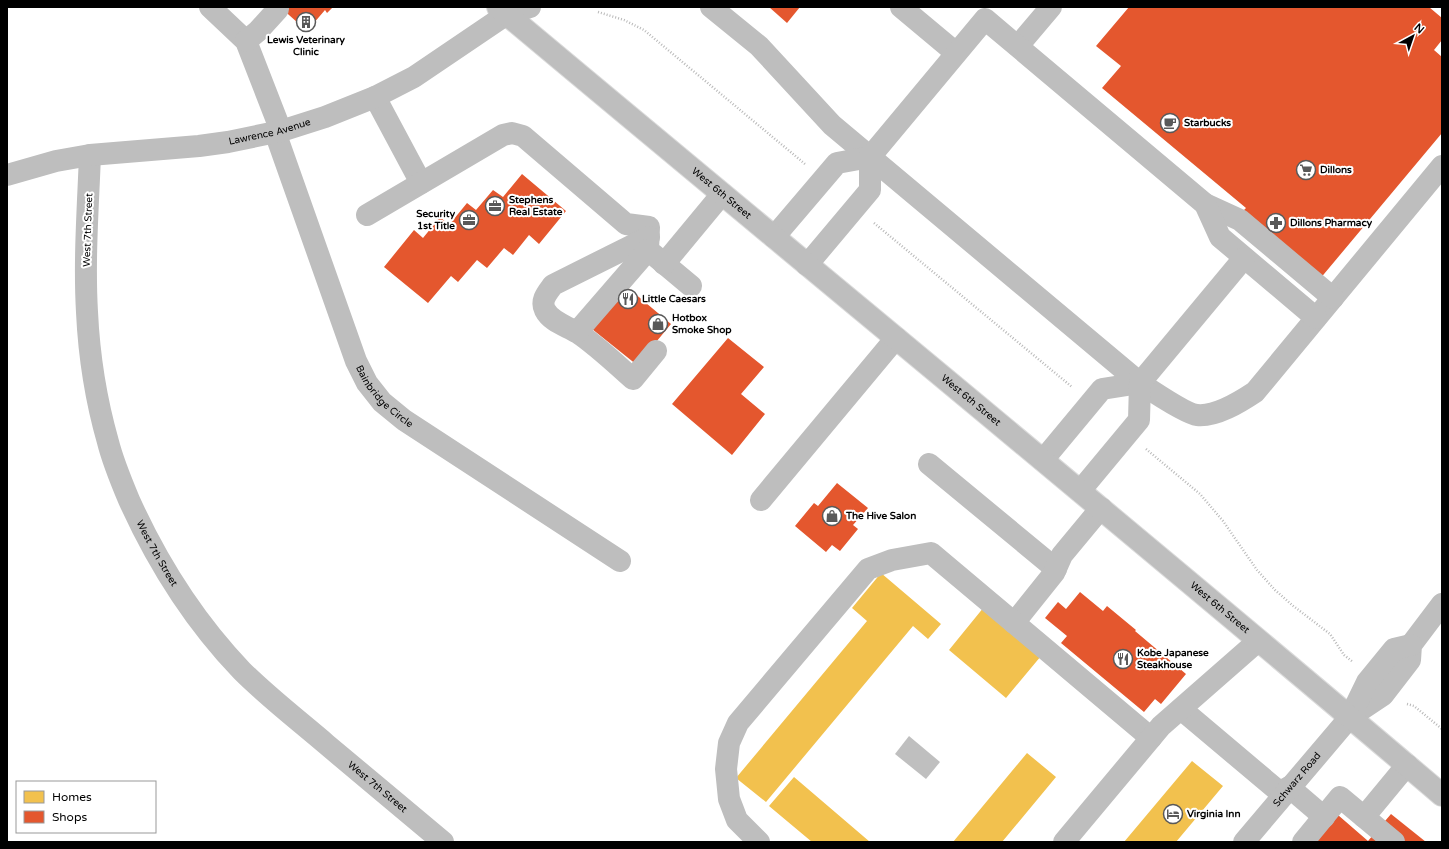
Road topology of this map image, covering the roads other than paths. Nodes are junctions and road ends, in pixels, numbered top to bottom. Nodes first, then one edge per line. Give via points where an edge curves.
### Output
1 (210, 7) edge
2 (530, 7) edge
3 (711, 7) edge
4 (901, 7) edge
5 (1051, 7) edge
6 (278, 9) dead end
7 (505, 9) edge
8 (246, 41) junction
9 (1018, 46) junction
10 (956, 53) junction
11 (375, 97) junction
12 (278, 131) junction
13 (90, 155) junction
14 (870, 157) junction
15 (1442, 166) edge
16 (7, 175) edge
17 (421, 183) junction
18 (722, 194) junction
19 (1205, 204) junction
20 (367, 215) dead end
21 (774, 238) junction
22 (648, 244) junction
23 (1244, 258) junction
24 (664, 264) junction
25 (807, 265) junction
26 (691, 286) dead end
27 (1333, 298) junction
28 (1316, 318) junction
29 (577, 332) junction
30 (896, 338) junction
31 (656, 351) dead end
32 (1140, 383) junction
33 (1043, 460) junction
34 (929, 464) dead end
35 (1080, 490) junction
36 (761, 500) dead end
37 (1100, 508) junction
38 (620, 561) dead end
39 (1056, 569) junction
40 (1442, 604) edge
41 (1014, 622) junction
42 (1258, 641) junction
43 (1181, 708) junction
44 (1350, 717) junction
45 (1151, 738) junction
46 (1407, 765) junction
47 (1286, 791) junction
48 (1442, 795) edge
49 (1324, 817) junction
50 (1364, 817) junction
51 (443, 842) edge
52 (759, 842) edge
53 (1064, 842) edge
54 (1244, 842) edge
55 (1303, 842) edge
56 (1394, 842) edge

1 - 8 street
2 - 7 street, Lawrence Avenue
3 - 14 street via 759,46 832,125
4 - 10 street
5 - 9 street
6 - 8 street
7 - 11 street, Lawrence Avenue via 414,77
7 - 18 street, West 6th Street
8 - 12 street, Bainbridge Circle
9 - 10 street via 985,19
9 - 19 street
10 - 14 street
11 - 12 street, Lawrence Avenue via 325,117
11 - 17 street
12 - 13 street, Lawrence Avenue via 198,146
12 - 38 street, Bainbridge Circle via 356,361 367,383 382,402 404,420
13 - 16 street, Lawrence Avenue via 56,161
13 - 51 street, West 7th Street via 86,272 90,344 99,408 108,444 140,525 183,596 210,634 242,670 273,700
14 - 21 street via 838,163
14 - 25 street via 870,190
14 - 32 street
15 - 27 street
17 - 20 street
17 - 22 street via 503,135 512,133 522,136 626,224 649,227
18 - 21 street, West 6th Street
18 - 24 street
19 - 23 street via 1220,237
19 - 27 street via 1240,220
21 - 25 street, West 6th Street
22 - 24 street
22 - 29 street
22 - 29 street via 554,285 545,294 544,309 549,316 564,327
23 - 28 street
23 - 32 street
24 - 26 street
25 - 30 street, West 6th Street
27 - 28 street
28 - 32 street via 1255,392 1236,405 1215,413 1197,415 1178,407
29 - 31 street via 633,379
30 - 33 street, West 6th Street
30 - 36 street
32 - 33 street via 1102,389
32 - 35 street via 1139,420
33 - 35 street, West 6th Street
34 - 39 street
35 - 37 street, West 6th Street
37 - 39 street via 1062,555
37 - 42 street, West 6th Street
39 - 41 street
40 - 44 street, Schwarz Road via 1411,644 1394,648 1367,682
41 - 45 street
41 - 52 street via 931,554 892,560 868,569 738,723 729,743 726,769 729,799 737,820
42 - 43 street
42 - 44 street, West 6th Street
43 - 45 street
43 - 47 street
44 - 46 street, West 6th Street
44 - 47 street, Schwarz Road
45 - 53 street
46 - 48 street, West 6th Street
46 - 50 street
47 - 49 street
47 - 54 street, Schwarz Road
49 - 50 street via 1340,797
49 - 55 street
50 - 56 street

